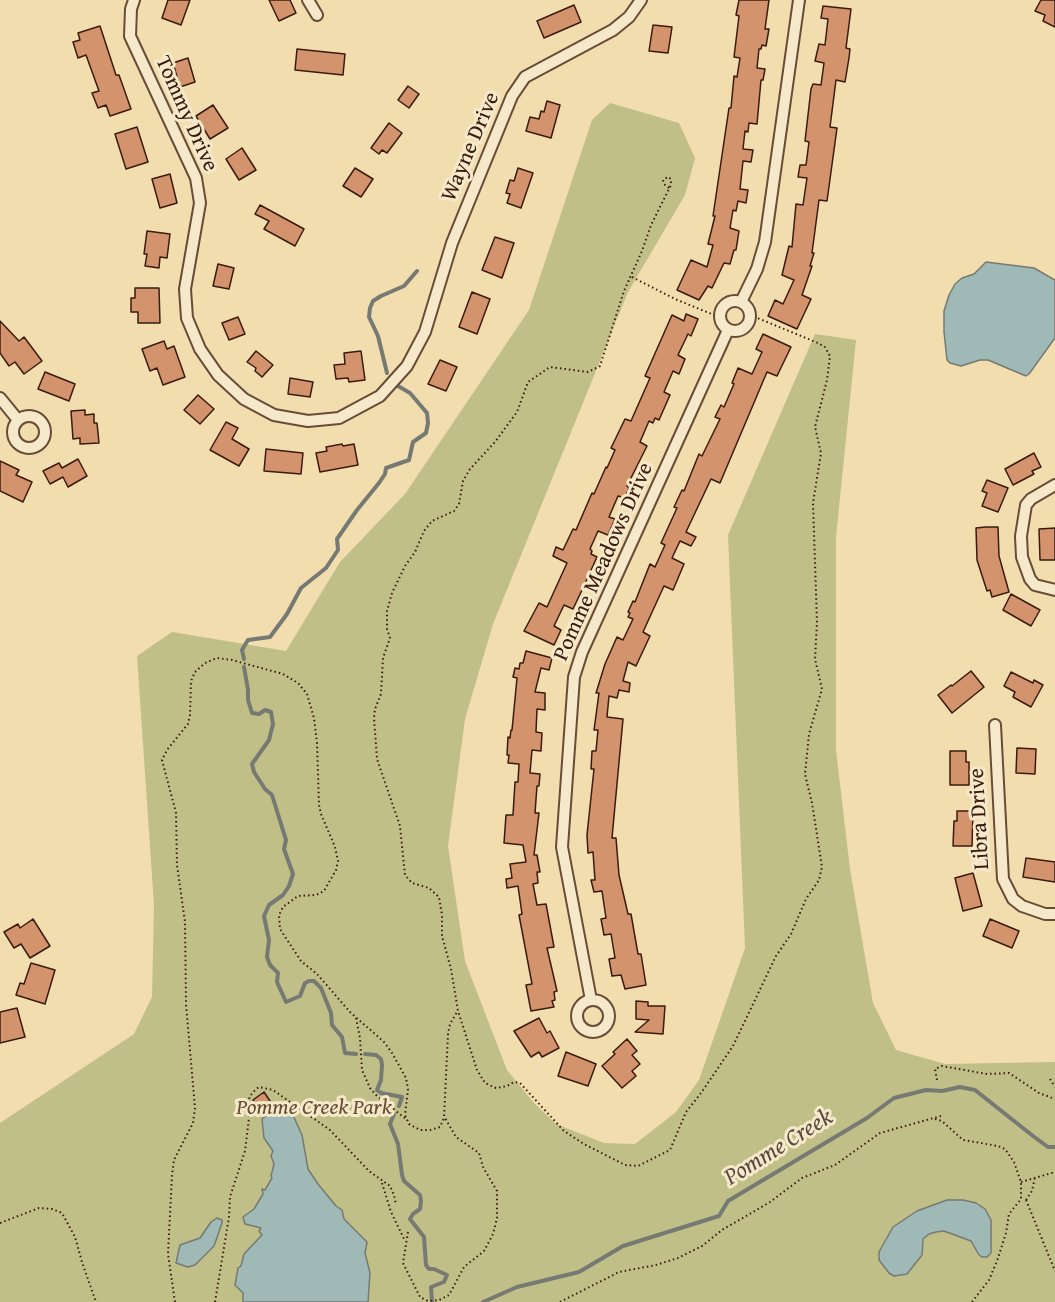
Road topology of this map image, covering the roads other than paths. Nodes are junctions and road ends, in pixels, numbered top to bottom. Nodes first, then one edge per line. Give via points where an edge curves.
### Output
1 (134, 0) edge
2 (308, 0) edge
3 (641, 0) edge
4 (799, 0) edge
5 (317, 15) dead end
6 (741, 302) junction
7 (728, 330) junction
8 (407, 366) joint
9 (0, 398) edge
10 (18, 420) dead end
11 (1055, 485) edge
12 (1055, 590) edge
13 (995, 725) dead end
14 (1055, 914) edge
15 (591, 1000) dead end

1 - 8 street, Tommy Drive via 130,36 196,178 200,204 185,289 187,318 200,349 218,375 243,399 274,415 308,421 339,418 380,396
2 - 5 street
3 - 8 street, Wayne Drive via 613,30 525,77 512,96 452,243 425,332
4 - 6 street, Pomme Meadows Drive via 765,242
6 - 7 street, Pomme Meadows Drive via 730,302 721,309 720,321
6 - 7 street via 749,311 749,323 740,330
7 - 15 street, Pomme Meadows Drive via 574,677 562,847
9 - 10 street
11 - 12 street via 1026,505 1022,557 1035,585
13 - 14 street, Libra Drive via 1003,879 1013,899 1022,906

